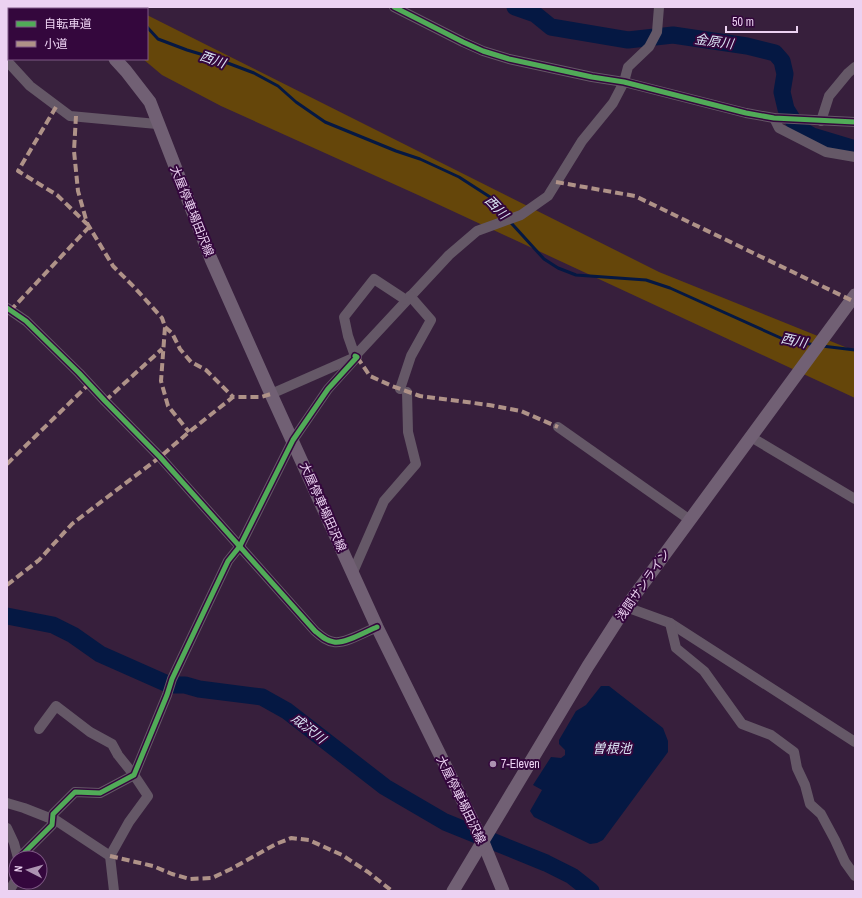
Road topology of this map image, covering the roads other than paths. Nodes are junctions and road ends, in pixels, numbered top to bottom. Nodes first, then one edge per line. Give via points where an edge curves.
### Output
1 (394, 7) edge
2 (659, 7) edge
3 (116, 60) edge
4 (7, 61) edge
5 (855, 67) edge
6 (624, 82) junction
7 (779, 118) junction
8 (821, 121) junction
9 (855, 122) edge
10 (158, 124) junction
11 (855, 156) edge
12 (855, 295) edge
13 (408, 298) junction
14 (7, 308) edge
15 (356, 356) junction
16 (271, 394) junction
17 (558, 427) dead end
18 (751, 437) junction
19 (293, 440) junction
20 (855, 499) edge
21 (690, 520) junction
22 (240, 546) junction
23 (353, 572) junction
24 (626, 607) junction
25 (670, 623) junction
26 (377, 627) junction
27 (39, 729) dead end
28 (855, 742) edge
29 (134, 774) junction
30 (7, 803) edge
31 (52, 819) junction
32 (7, 828) edge
33 (485, 838) junction
34 (16, 850) edge
35 (27, 850) edge
36 (110, 856) junction
37 (855, 875) edge
38 (114, 891) edge
39 (453, 891) edge
40 (503, 891) edge

1 - 6 street via 483,51 509,59
2 - 6 street via 652,42 628,67
3 - 10 main road, 大屋停車場田沢線 via 150,102
4 - 10 street via 30,86 70,116
5 - 8 street via 829,96
6 - 7 street via 746,113
6 - 13 street via 613,104 582,141 548,196 520,215 477,231 449,255
7 - 8 street
7 - 11 street via 779,128 826,152
8 - 9 street
10 - 16 main road, 大屋停車場田沢線 via 211,259
12 - 18 main road, 浅間サンライン
13 - 15 street
13 - 15 street via 374,279 344,318
13 - 23 street via 431,320 411,356 403,390 408,432 416,464 384,501
14 - 22 street via 26,321 79,373 160,457
15 - 16 street
15 - 19 street via 328,389
16 - 19 main road, 大屋停車場田沢線
17 - 21 street
18 - 20 street
18 - 21 main road, 浅間サンライン
19 - 22 street
19 - 23 main road, 大屋停車場田沢線
21 - 24 main road, 浅間サンライン
22 - 26 street via 324,638 335,642 346,640
22 - 29 street via 228,561 172,679
23 - 26 main road, 大屋停車場田沢線
24 - 25 street
24 - 33 main road, 浅間サンライン
25 - 28 street
25 - 37 street via 676,648 704,671 742,724 771,735 794,752 810,804 821,814 845,862
26 - 33 main road, 大屋停車場田沢線 via 475,828
27 - 29 street via 56,706 90,732 112,744
29 - 31 street via 100,794 75,792 53,814
29 - 36 street via 148,796 129,822
30 - 31 street
31 - 35 street via 52,825
31 - 36 street
32 - 34 street
33 - 39 main road, 浅間サンライン
33 - 40 main road, 大屋停車場田沢線
36 - 38 street

